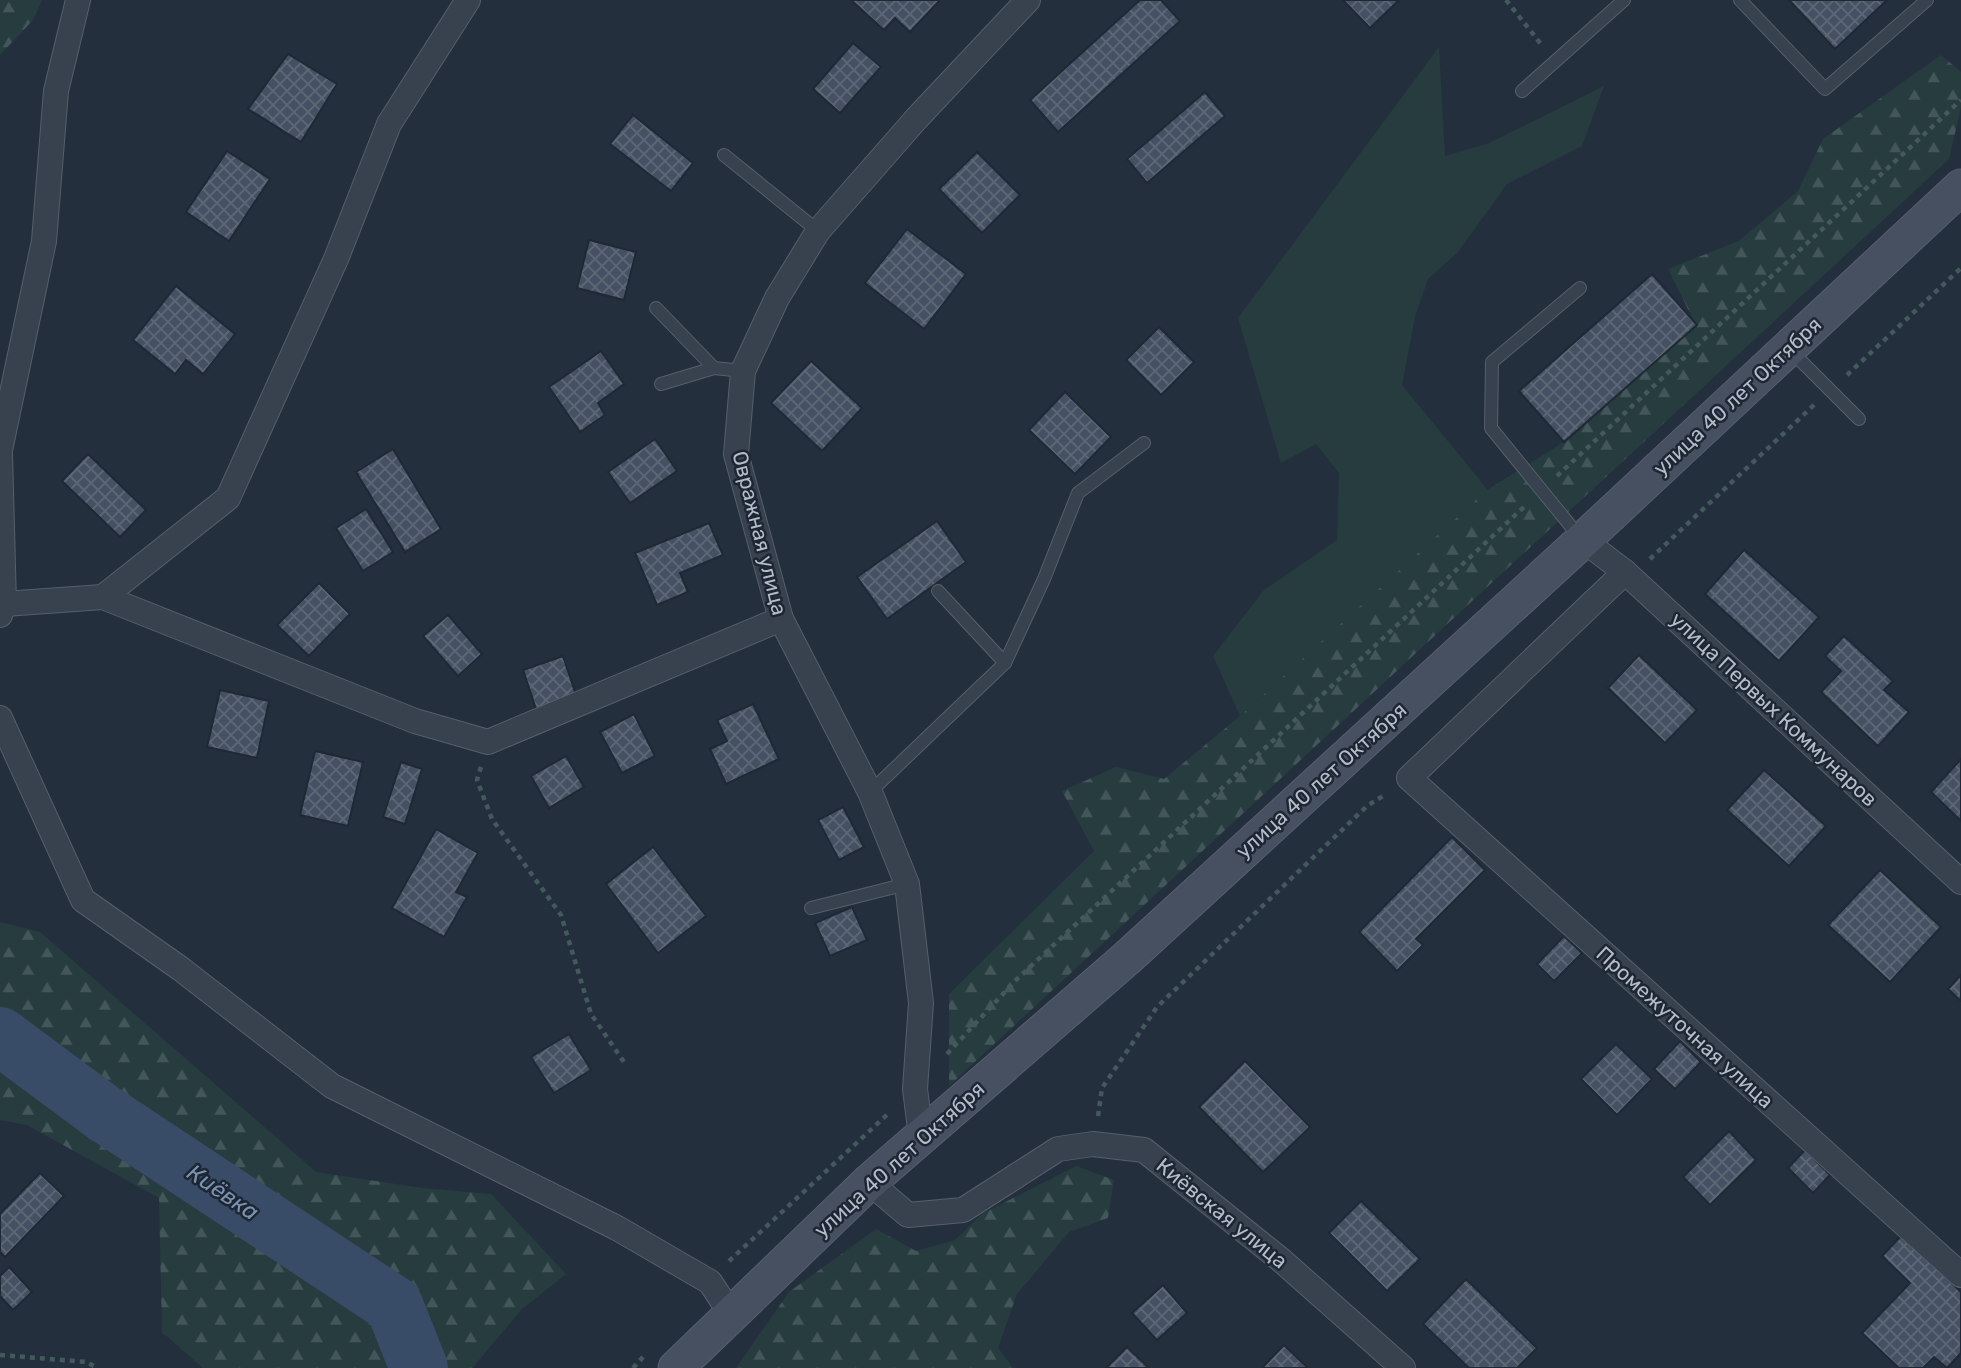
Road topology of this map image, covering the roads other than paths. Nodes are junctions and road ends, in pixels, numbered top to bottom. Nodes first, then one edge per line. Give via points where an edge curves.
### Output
1 (78, 0) edge
2 (468, 0) edge
3 (1028, 0) edge
4 (1623, 0) edge
5 (1740, 0) edge
6 (1927, 0) edge
7 (1522, 91) dead end
8 (724, 155) dead end
9 (1961, 187) edge
10 (818, 231) junction
11 (1580, 288) dead end
12 (656, 308) dead end
13 (1788, 349) junction
14 (714, 368) junction
15 (743, 372) junction
16 (661, 384) dead end
17 (1859, 419) dead end
18 (1144, 443) dead end
19 (0, 452) edge
20 (1583, 540) junction
21 (1625, 572) junction
22 (938, 591) dead end
23 (103, 597) junction
24 (2, 610) edge
25 (781, 619) junction
26 (1005, 663) junction
27 (0, 718) edge
28 (870, 792) junction
29 (1961, 882) edge
30 (907, 884) junction
31 (811, 908) dead end
32 (921, 1137) junction
33 (869, 1182) junction
34 (1961, 1275) edge
35 (731, 1314) junction
36 (663, 1358) edge
37 (1403, 1368) edge

1 - 19 street via 55,91 44,241
2 - 23 street via 389,124 336,259 228,498
3 - 10 street, Овражная улица
4 - 7 lane
5 - 6 lane via 1825,89
8 - 10 lane
9 - 13 main road, улица 40 лет Октября
10 - 15 street, Овражная улица via 777,298
11 - 20 lane via 1492,362 1491,428
12 - 14 lane
13 - 17 lane
13 - 20 main road, улица 40 лет Октября
14 - 15 lane
14 - 16 lane
15 - 25 street, Овражная улица via 736,454
18 - 26 lane via 1078,493
19 - 24 street
20 - 21 street, улица Первых Коммунаров
20 - 32 main road, улица 40 лет Октября via 1127,958
21 - 29 street, улица Первых Коммунаров
21 - 34 street, Промежуточная улица via 1409,778
22 - 26 lane
23 - 24 street
23 - 25 street via 415,721 488,742
25 - 28 street, Овражная улица
26 - 28 lane
27 - 35 street via 83,900 332,1086 617,1228 710,1282
28 - 30 street, Овражная улица
30 - 31 lane
30 - 32 street, Овражная улица via 922,1003 915,1088
32 - 33 main road, улица 40 лет Октября
33 - 35 main road, улица 40 лет Октября
33 - 37 street, Киёвская улица via 908,1215 964,1210 1058,1149 1093,1144 1144,1150 1281,1260
35 - 36 main road, улица 40 лет Октября

